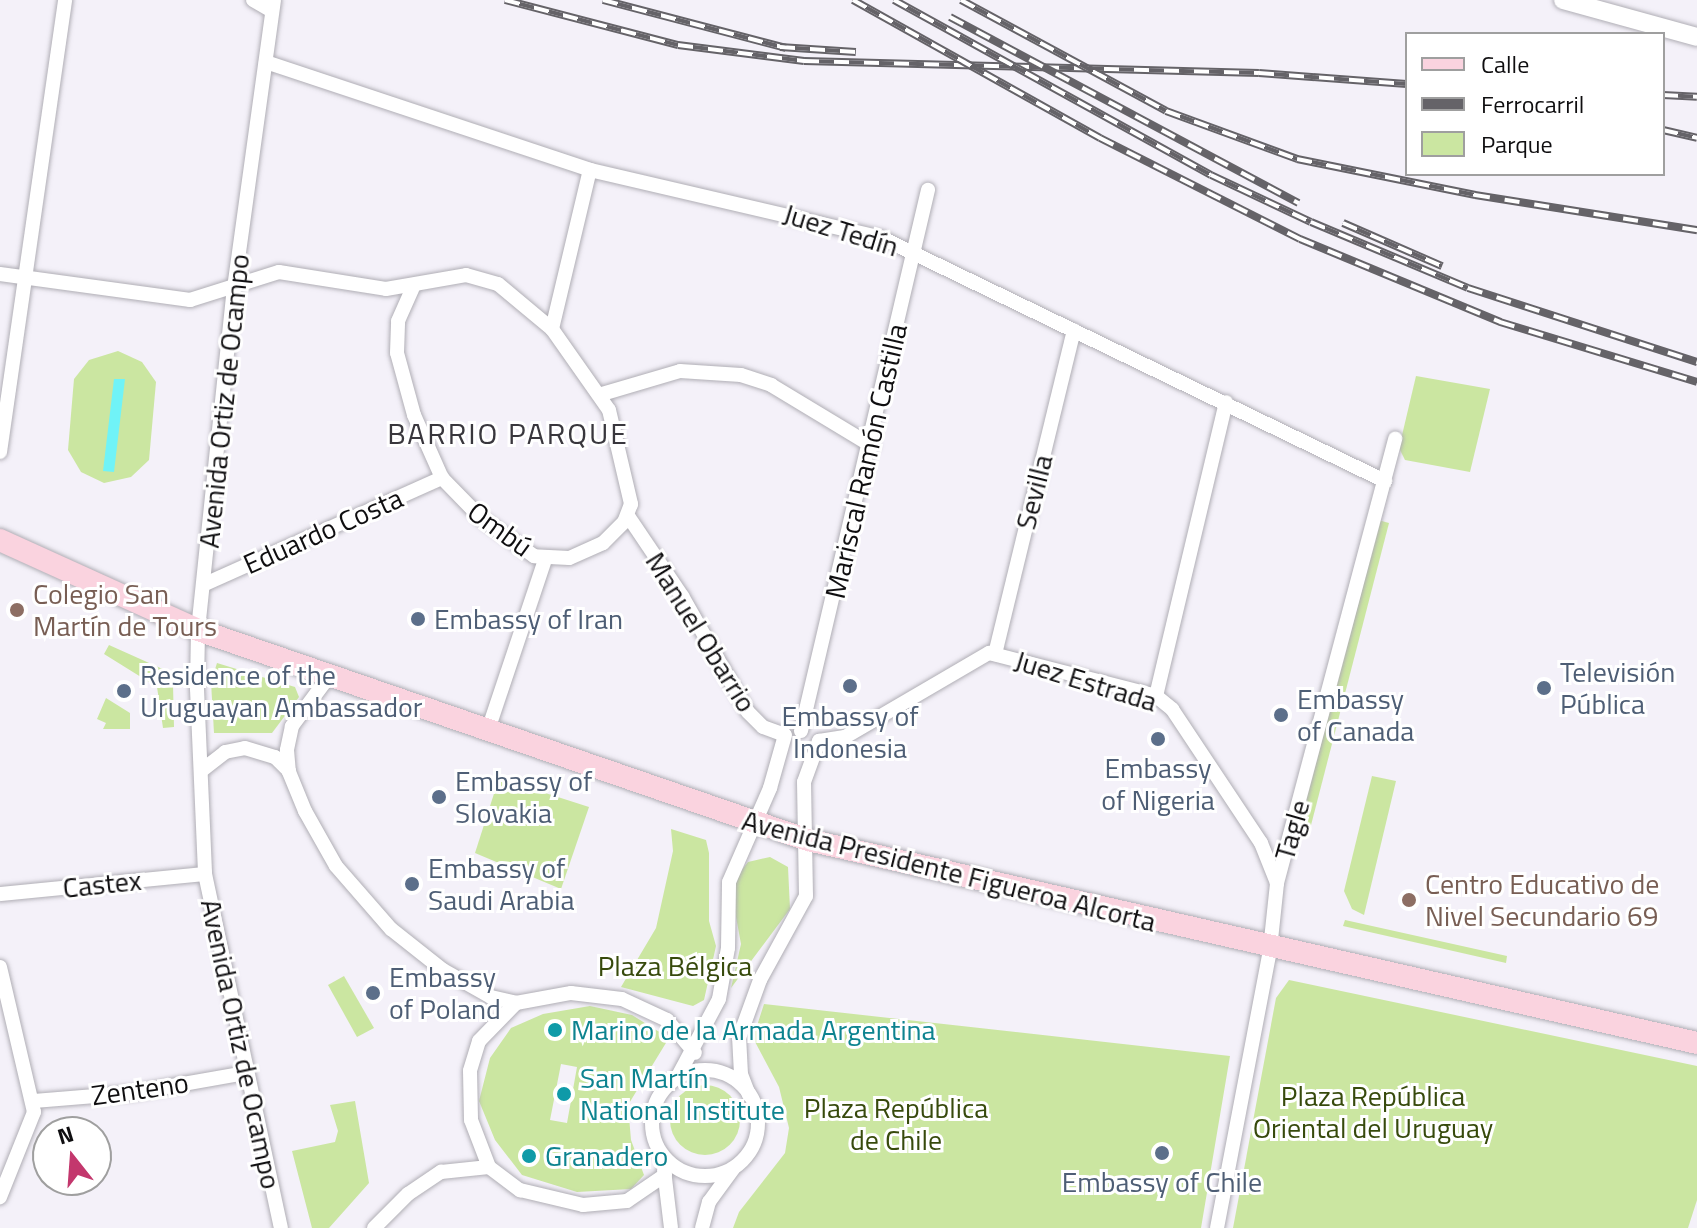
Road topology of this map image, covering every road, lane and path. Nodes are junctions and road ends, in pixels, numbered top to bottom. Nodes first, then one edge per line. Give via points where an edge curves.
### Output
1 (65, 0) edge
2 (253, 0) edge
3 (1563, 0) edge
4 (273, 6) edge
5 (1697, 37) edge
6 (266, 62) junction
7 (590, 170) junction
8 (928, 190) dead end
9 (914, 253) junction
10 (0, 274) edge
11 (22, 279) junction
12 (234, 287) junction
13 (413, 287) junction
14 (552, 329) junction
15 (1074, 330) junction
16 (602, 394) junction
17 (1226, 402) junction
18 (1395, 438) dead end
19 (872, 446) junction
20 (0, 452) edge
21 (442, 478) junction
22 (1385, 481) junction
23 (628, 516) junction
24 (0, 540) edge
25 (545, 560) junction
26 (205, 584) junction
27 (198, 630) junction
28 (995, 654) junction
29 (330, 675) junction
30 (1156, 696) junction
31 (488, 730) junction
32 (801, 731) junction
33 (785, 735) junction
34 (819, 741) junction
35 (201, 771) junction
36 (289, 772) junction
37 (756, 824) junction
38 (808, 840) junction
39 (205, 874) junction
40 (1277, 883) junction
41 (0, 894) edge
42 (1270, 949) junction
43 (0, 967) edge
44 (516, 1003) junction
45 (1697, 1043) edge
46 (695, 1053) junction
47 (246, 1073) junction
48 (677, 1078) junction
49 (749, 1095) junction
50 (34, 1101) junction
51 (660, 1154) junction
52 (736, 1166) junction
53 (489, 1167) junction
54 (665, 1175) junction
55 (0, 1197) edge
56 (281, 1228) edge
57 (374, 1228) edge
58 (671, 1228) edge
59 (702, 1228) edge
60 (1217, 1228) edge

1 - 11 street
2 - 4 street
3 - 5 street
4 - 6 street, Avenida Ortiz de Ocampo
6 - 7 street, Juez Tedín
6 - 12 street, Avenida Ortiz de Ocampo
7 - 9 street, Juez Tedín via 834,223
7 - 14 street
8 - 9 street, Mariscal Ramón Castilla
9 - 15 street, Juez Tedín
9 - 19 street, Mariscal Ramón Castilla
10 - 11 street
11 - 12 street via 190,300
11 - 20 street
12 - 13 street via 286,271 378,288
12 - 26 street, Avenida Ortiz de Ocampo
13 - 14 street via 449,276 483,279 510,290
13 - 21 street, Ombú via 398,321 397,353 414,415
14 - 16 street
15 - 17 street, Juez Tedín
15 - 28 street, Sevilla
16 - 19 street via 642,378 680,371 741,375 771,385
16 - 23 street via 625,463
17 - 22 street, Juez Tedín
17 - 30 street
18 - 22 street, Tagle
19 - 32 street, Mariscal Ramón Castilla
21 - 25 street, Ombú via 490,526
21 - 26 street, Eduardo Costa
22 - 40 street, Tagle
23 - 25 street, Ombú via 588,552
23 - 33 street, Manuel Obarrio via 682,596 745,708 763,727
24 - 27 main road, Avenida Presidente Figueroa Alcorta
25 - 31 street
26 - 27 street, Avenida Ortiz de Ocampo
27 - 29 main road, Avenida Presidente Figueroa Alcorta
27 - 35 street, Avenida Ortiz de Ocampo
28 - 30 street, Juez Estrada
28 - 34 street, Juez Estrada via 975,658 845,737
29 - 31 main road, Avenida Presidente Figueroa Alcorta
29 - 36 street via 292,726
30 - 40 street, Juez Estrada via 1172,709 1261,843
31 - 37 main road, Avenida Presidente Figueroa Alcorta
32 - 33 street
32 - 34 street
33 - 37 street
34 - 38 street via 804,782
35 - 36 street via 216,757 245,748 275,757
35 - 39 street, Avenida Ortiz de Ocampo
36 - 44 street via 336,866 391,929 475,989
37 - 38 main road, Avenida Presidente Figueroa Alcorta
37 - 46 street via 729,882 724,978
38 - 42 main road, Avenida Presidente Figueroa Alcorta
38 - 49 street via 806,896 760,980 739,1038 741,1074
39 - 41 street, Castex
39 - 47 street, Avenida Ortiz de Ocampo
40 - 42 street, Tagle
42 - 45 main road, Avenida Presidente Figueroa Alcorta
42 - 60 street, Tagle
43 - 50 street
44 - 46 street via 571,993 622,999 667,1020
44 - 53 street via 479,1041 470,1071 471,1120
46 - 48 street
47 - 50 street, Zenteno via 132,1093
47 - 56 street, Avenida Ortiz de Ocampo
48 - 49 street via 695,1071 719,1072
48 - 51 street via 654,1111
49 - 52 street via 758,1116 757,1134
50 - 55 street via 30,1131
51 - 52 street via 697,1175
51 - 54 street
52 - 59 street via 709,1202
53 - 54 street via 520,1190 583,1205 627,1201
53 - 57 street via 441,1172 408,1194
54 - 58 street

